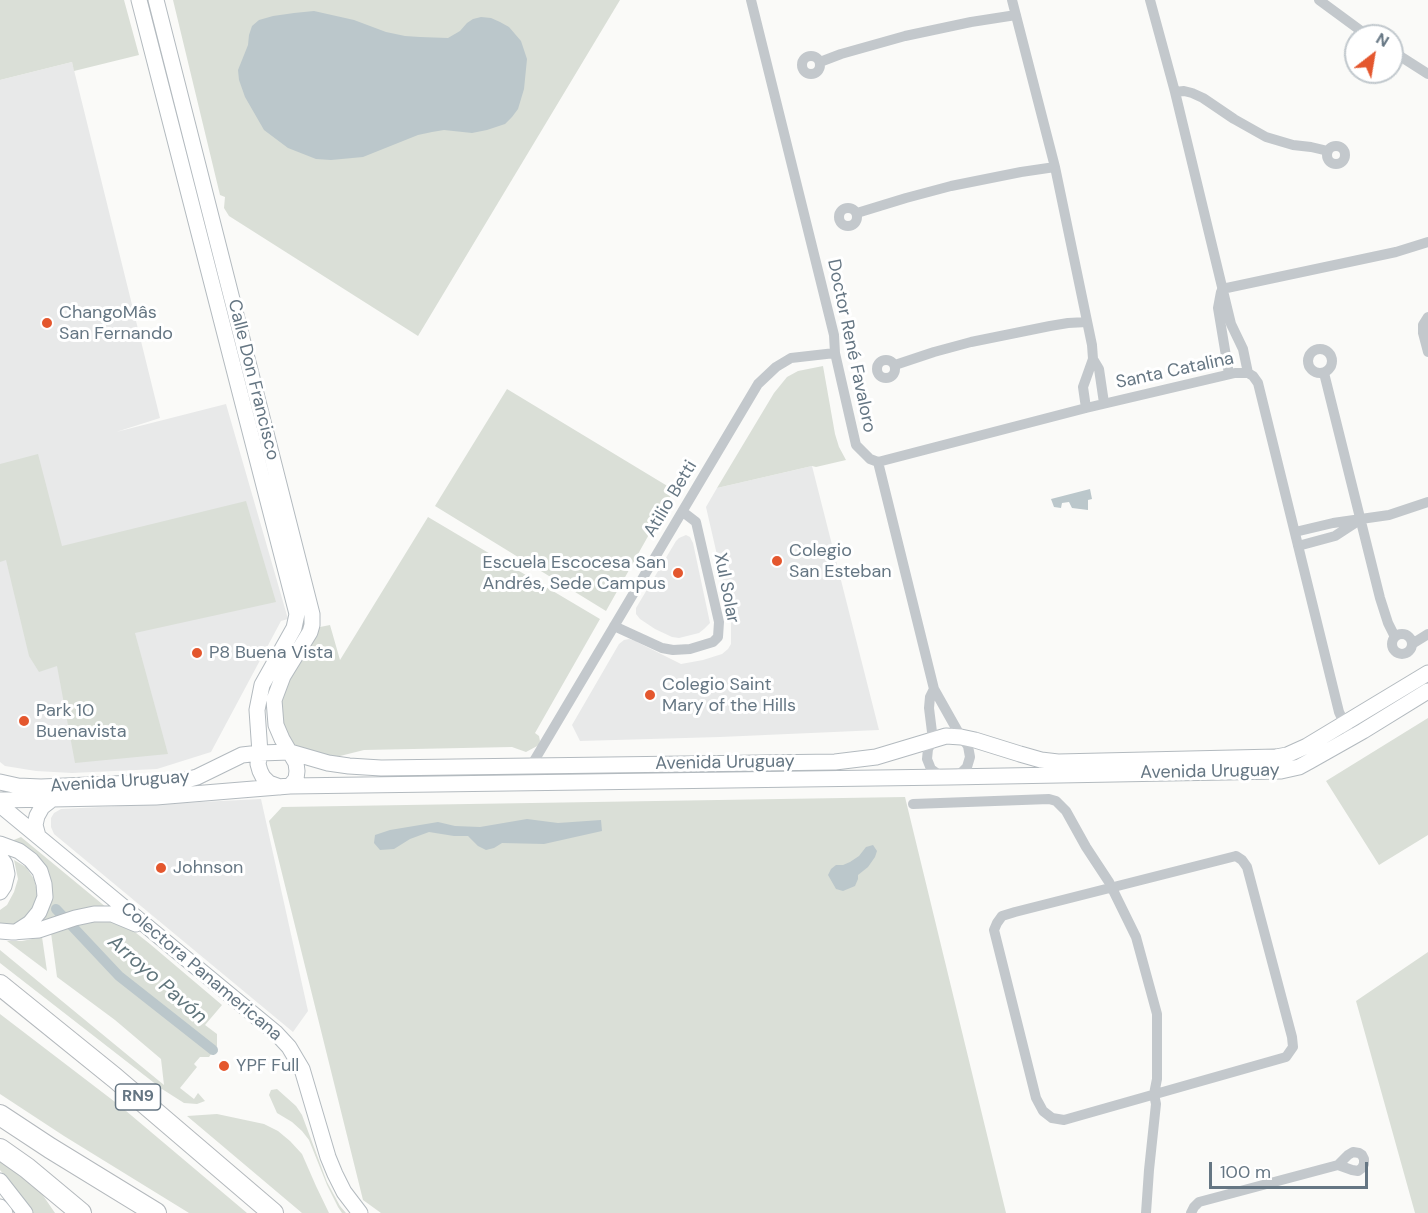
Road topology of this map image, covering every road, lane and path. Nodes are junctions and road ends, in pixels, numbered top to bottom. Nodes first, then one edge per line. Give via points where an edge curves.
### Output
1 (139, 0) edge
2 (156, 0) edge
3 (751, 0) edge
4 (1012, 0) edge
5 (1149, 0) edge
6 (1319, 0) edge
7 (1016, 15) junction
8 (1352, 24) edge
9 (1404, 59) edge
10 (820, 62) dead end
11 (1428, 74) edge
12 (1175, 92) junction
13 (1328, 151) dead end
14 (1055, 168) junction
15 (857, 213) dead end
16 (1428, 242) edge
17 (1222, 289) junction
18 (1428, 317) edge
19 (1088, 322) junction
20 (1428, 352) edge
21 (835, 353) junction
22 (1093, 359) junction
23 (895, 365) dead end
24 (1248, 373) junction
25 (1324, 373) dead end
26 (1229, 374) junction
27 (1104, 403) junction
28 (1086, 408) junction
29 (878, 462) junction
30 (1428, 502) edge
31 (683, 512) junction
32 (1361, 520) junction
33 (1295, 532) junction
34 (1298, 546) junction
35 (614, 626) junction
36 (1428, 634) edge
37 (1395, 637) junction
38 (1412, 644) junction
39 (1428, 673) edge
40 (934, 689) junction
41 (1428, 691) edge
42 (1348, 730) junction
43 (961, 736) junction
44 (933, 740) junction
45 (290, 752) junction
46 (260, 753) junction
47 (531, 766) junction
48 (949, 777) junction
49 (0, 782) edge
50 (285, 786) junction
51 (51, 800) junction
52 (0, 803) edge
53 (913, 804) dead end
54 (38, 836) junction
55 (0, 844) edge
56 (0, 857) edge
57 (1112, 887) junction
58 (0, 892) edge
59 (0, 931) edge
60 (16, 932) junction
61 (156, 934) junction
62 (0, 985) edge
63 (1154, 1095) junction
64 (0, 1115) edge
65 (0, 1149) edge
66 (1338, 1165) dead end
67 (0, 1181) edge
68 (0, 1207) edge
69 (5, 1213) edge
70 (25, 1213) edge
71 (81, 1213) edge
72 (156, 1213) edge
73 (273, 1213) edge
74 (360, 1213) edge
75 (1146, 1213) edge
76 (1191, 1213) edge

1 - 46 main road, Calle Don Francisco via 297,614 294,628 259,695
2 - 45 main road, Calle Don Francisco via 312,614 310,632 283,676 274,700 276,725
3 - 21 street, Doctor René Favaloro via 834,335
4 - 7 street
5 - 12 street
6 - 8 street
7 - 10 street via 905,36
7 - 14 street
9 - 11 street
12 - 13 street via 1197,96 1266,137
12 - 17 street
14 - 15 street via 951,186
14 - 19 street
16 - 17 street
17 - 24 street
17 - 26 street via 1218,308
18 - 20 street via 1423,333
19 - 22 street
19 - 23 street via 971,342
21 - 29 street, Doctor René Favaloro via 856,445
21 - 31 street, Atilio Betti via 791,358 759,384
22 - 27 street via 1100,369
22 - 28 street via 1083,387
24 - 26 street, Santa Catalina
24 - 33 street, Santa Catalina via 1257,383
25 - 32 street
26 - 27 street, Santa Catalina
27 - 28 street, Santa Catalina
28 - 29 street, Santa Catalina
29 - 40 street
30 - 32 street
31 - 35 street, Atilio Betti
31 - 35 street, Xul Solar via 696,522 719,622 718,637 690,650 673,650
32 - 33 street
32 - 34 street via 1335,536
32 - 37 street via 1380,598
33 - 34 street, Santa Catalina
34 - 42 street, Santa Catalina via 1339,712
35 - 47 street, Atilio Betti
36 - 38 street
37 - 38 street via 1407,636
37 - 38 street via 1392,642 1398,653 1407,652
39 - 42 main road, Avenida Uruguay
40 - 43 street
40 - 44 street via 929,708
41 - 42 main road, Avenida Uruguay
42 - 43 main road, Avenida Uruguay via 1298,752 1276,757 1058,762
42 - 48 main road, Avenida Uruguay via 1299,767 1281,771
43 - 44 main road, Avenida Uruguay
43 - 48 street via 970,757 959,775
44 - 47 main road, Avenida Uruguay via 876,757 835,762
44 - 48 street via 927,759 931,769
45 - 46 main road, Avenida Uruguay
45 - 47 main road, Avenida Uruguay via 328,763 381,768
45 - 50 main road via 296,763 296,779
46 - 49 main road, Avenida Uruguay via 242,755 183,781 41,787
46 - 50 main road via 258,764 263,777 269,783
48 - 50 main road, Avenida Uruguay
50 - 51 main road, Avenida Uruguay via 156,797
51 - 52 main road, Avenida Uruguay
51 - 54 main road via 36,819
52 - 54 main road, Colectora Panamericana
53 - 57 street via 1056,801
54 - 61 main road, Colectora Panamericana
55 - 60 main road via 31,860 44,884 45,897 39,912
56 - 58 main road via 7,874
57 - 63 street via 1136,937 1156,1014
57 - 63 street via 1002,916 994,930 1036,1098 1043,1111 1064,1120
57 - 63 street via 1231,857 1242,860 1292,1037 1293,1047 1286,1057
59 - 60 main road
60 - 61 main road via 39,930 94,914 112,914
61 - 74 main road, Colectora Panamericana via 289,1047 302,1069 335,1174
62 - 73 highway, RN9
63 - 75 street
64 - 72 highway
65 - 71 highway
66 - 76 street via 1204,1200
67 - 70 main road
68 - 69 main road

